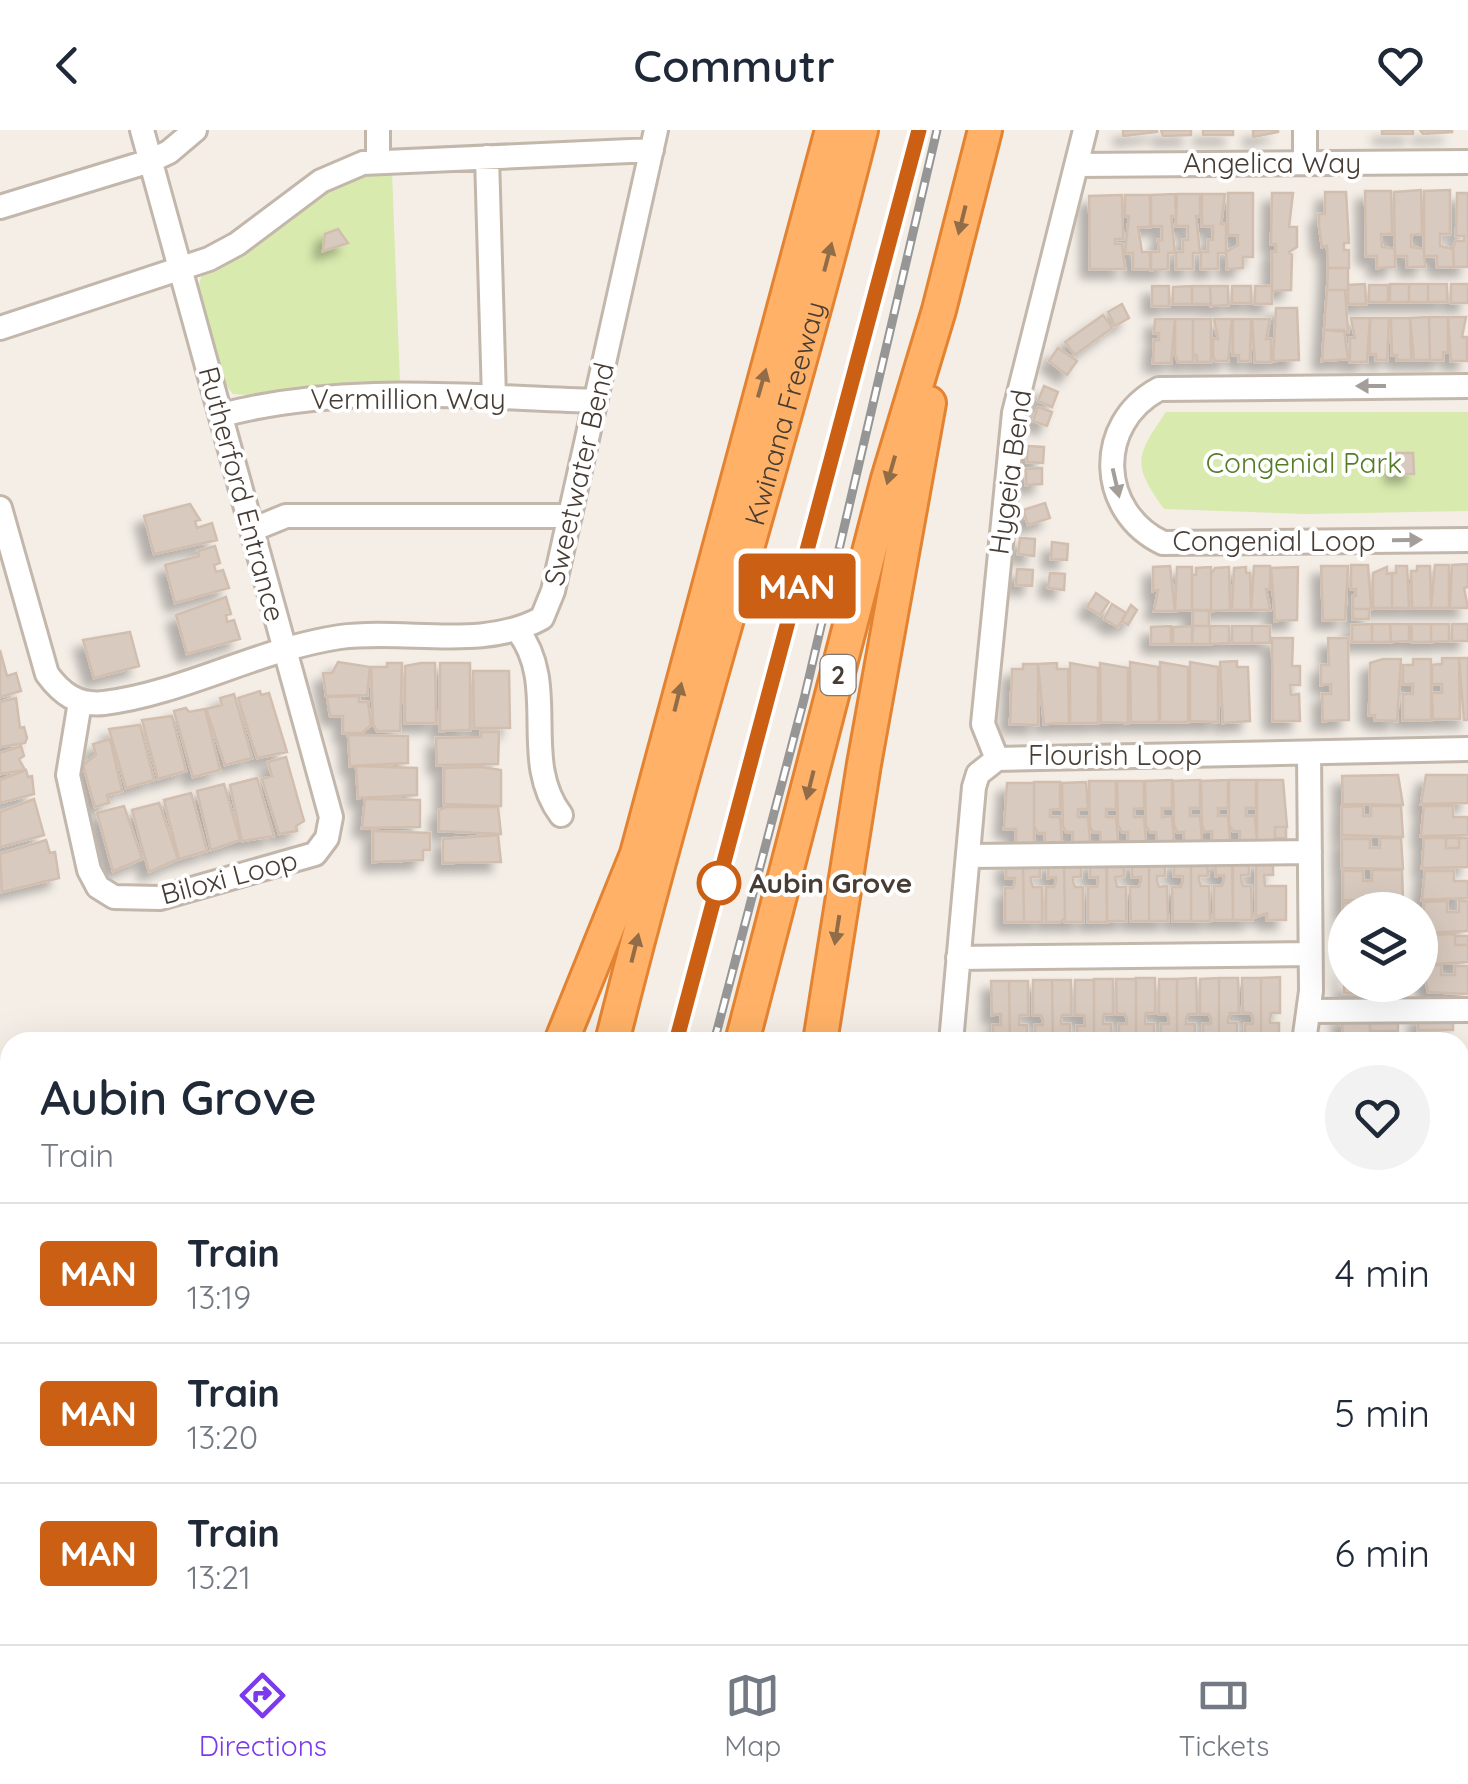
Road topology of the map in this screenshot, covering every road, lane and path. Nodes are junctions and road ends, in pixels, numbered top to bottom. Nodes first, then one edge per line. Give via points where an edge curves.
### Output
1 (142, 130) edge
2 (196, 130) edge
3 (378, 130) edge
4 (832, 130) edge
5 (861, 130) edge
6 (985, 130) edge
7 (1085, 130) edge
8 (1305, 130) edge
9 (654, 140) edge
10 (487, 157) junction
11 (150, 161) junction
12 (378, 162) junction
13 (1468, 162) edge
14 (1305, 163) junction
15 (1076, 165) junction
16 (0, 207) edge
17 (181, 270) junction
18 (940, 310) junction
19 (0, 328) edge
20 (1468, 386) edge
21 (494, 398) junction
22 (596, 401) junction
23 (222, 415) junction
24 (0, 508) edge
25 (570, 516) junction
26 (254, 529) junction
27 (1468, 540) edge
28 (518, 631) junction
29 (284, 651) junction
30 (80, 702) junction
31 (1468, 749) edge
32 (1309, 753) junction
33 (997, 759) junction
34 (561, 815) dead end
35 (1310, 852) junction
36 (315, 854) joint
37 (968, 856) junction
38 (1310, 954) junction
39 (958, 958) junction
40 (1468, 1010) edge
41 (1310, 1011) junction
42 (566, 1032) edge
43 (614, 1032) edge
44 (745, 1032) edge
45 (822, 1032) edge
46 (952, 1032) edge
47 (1306, 1032) edge

1 - 11 street, Rutherford Entrance
2 - 11 street
3 - 12 street
42 -> 4 highway via 636,854
43 -> 5 highway, Kwinana Freeway
6 -> 18 highway, 2
7 - 15 street, Hygeia Bend
8 - 14 street
9 - 10 street
9 - 22 street, Sweetwater Bend
10 - 12 street
10 - 21 street
11 - 16 street
11 - 17 street, Rutherford Entrance
12 - 17 street via 321,181 237,244
13 - 14 street, Angelica Way
14 - 15 street, Angelica Way
15 - 33 street, Hygeia Bend via 1008,450 983,724
17 - 19 street
17 - 23 street, Rutherford Entrance
18 -> 44 highway, 2 via 888,479
18 -> 45 highway, 2
20 -> 27 street, Congenial Loop via 1158,388 1131,410 1112,458 1125,512 1139,531 1163,542
21 - 22 street, Vermillion Way
21 - 23 street, Vermillion Way via 284,399
22 - 25 street, Sweetwater Bend
23 - 26 street, Rutherford Entrance
24 - 30 street via 46,674 61,694
25 - 26 street via 286,516
25 - 28 street, Sweetwater Bend via 542,618
26 - 29 street, Rutherford Entrance
28 - 29 street via 376,634
28 - 34 street via 536,667 541,779
29 - 30 street via 102,704
29 - 36 street, Rutherford Entrance via 331,817
30 - 36 street, Biloxi Loop via 68,775 98,887 114,897 160,898
31 - 32 street, Flourish Loop
32 - 33 street, Flourish Loop
32 - 35 street
33 - 37 street, Flourish Loop via 978,774 974,787
35 - 37 street
35 - 38 street
37 - 39 street, Flourish Loop
38 - 39 street
38 - 41 street
39 - 46 street, Flourish Loop
40 - 41 street
41 - 47 street

